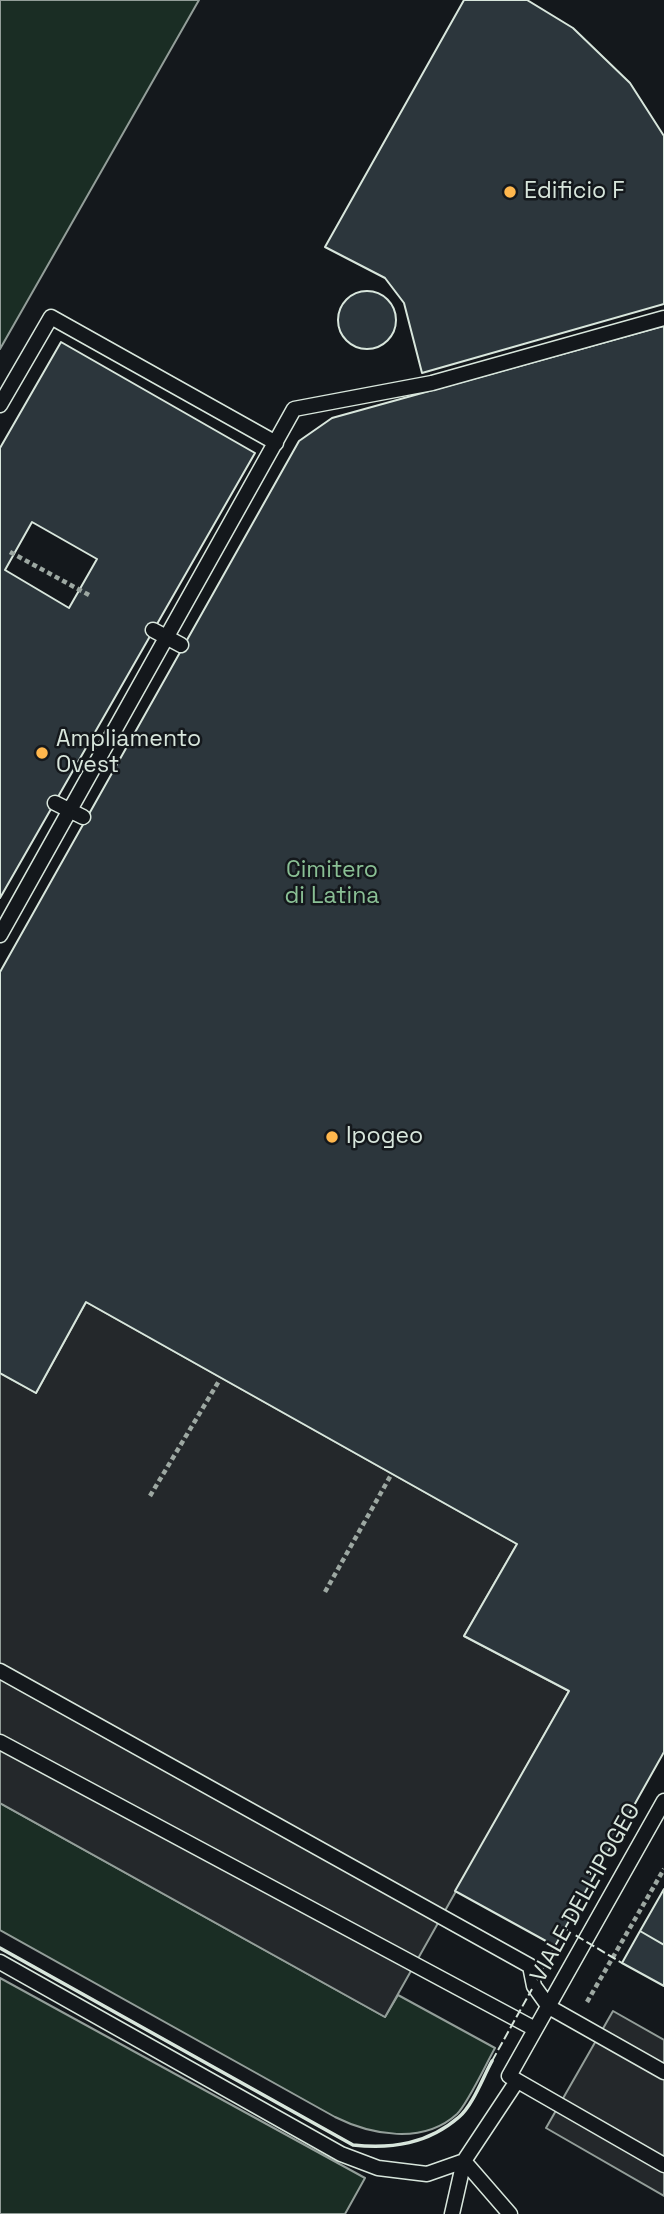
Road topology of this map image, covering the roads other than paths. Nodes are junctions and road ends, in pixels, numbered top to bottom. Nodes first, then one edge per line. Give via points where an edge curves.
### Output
1 (664, 318) edge
2 (0, 405) edge
3 (276, 443) junction
4 (153, 630) dead end
5 (167, 638) junction
6 (181, 645) dead end
7 (55, 803) dead end
8 (77, 814) junction
9 (0, 935) edge
10 (0, 1671) edge
11 (0, 1742) edge
12 (664, 1801) edge
13 (0, 1962) edge
14 (549, 2007) junction
15 (535, 2029) junction
16 (664, 2072) edge
17 (517, 2081) junction
18 (464, 2161) junction
19 (664, 2165) edge
20 (452, 2214) edge
21 (510, 2214) edge

1 - 3 lane via 444,380 294,409
2 - 3 lane via 51,317
3 - 5 lane
4 - 5 lane
5 - 6 lane
5 - 8 lane
7 - 8 lane
8 - 9 lane
10 - 14 lane via 530,1966 534,1986
11 - 15 lane
12 - 14 lane, VIALE DELL'IPOGEO
13 - 18 lane via 341,2154 378,2168 427,2174
14 - 15 lane, VIALE DELL'IPOGEO
14 - 16 lane
15 - 17 lane, VIALE DELL'IPOGEO via 509,2076
17 - 18 lane
17 - 19 lane
18 - 20 lane
18 - 21 lane

